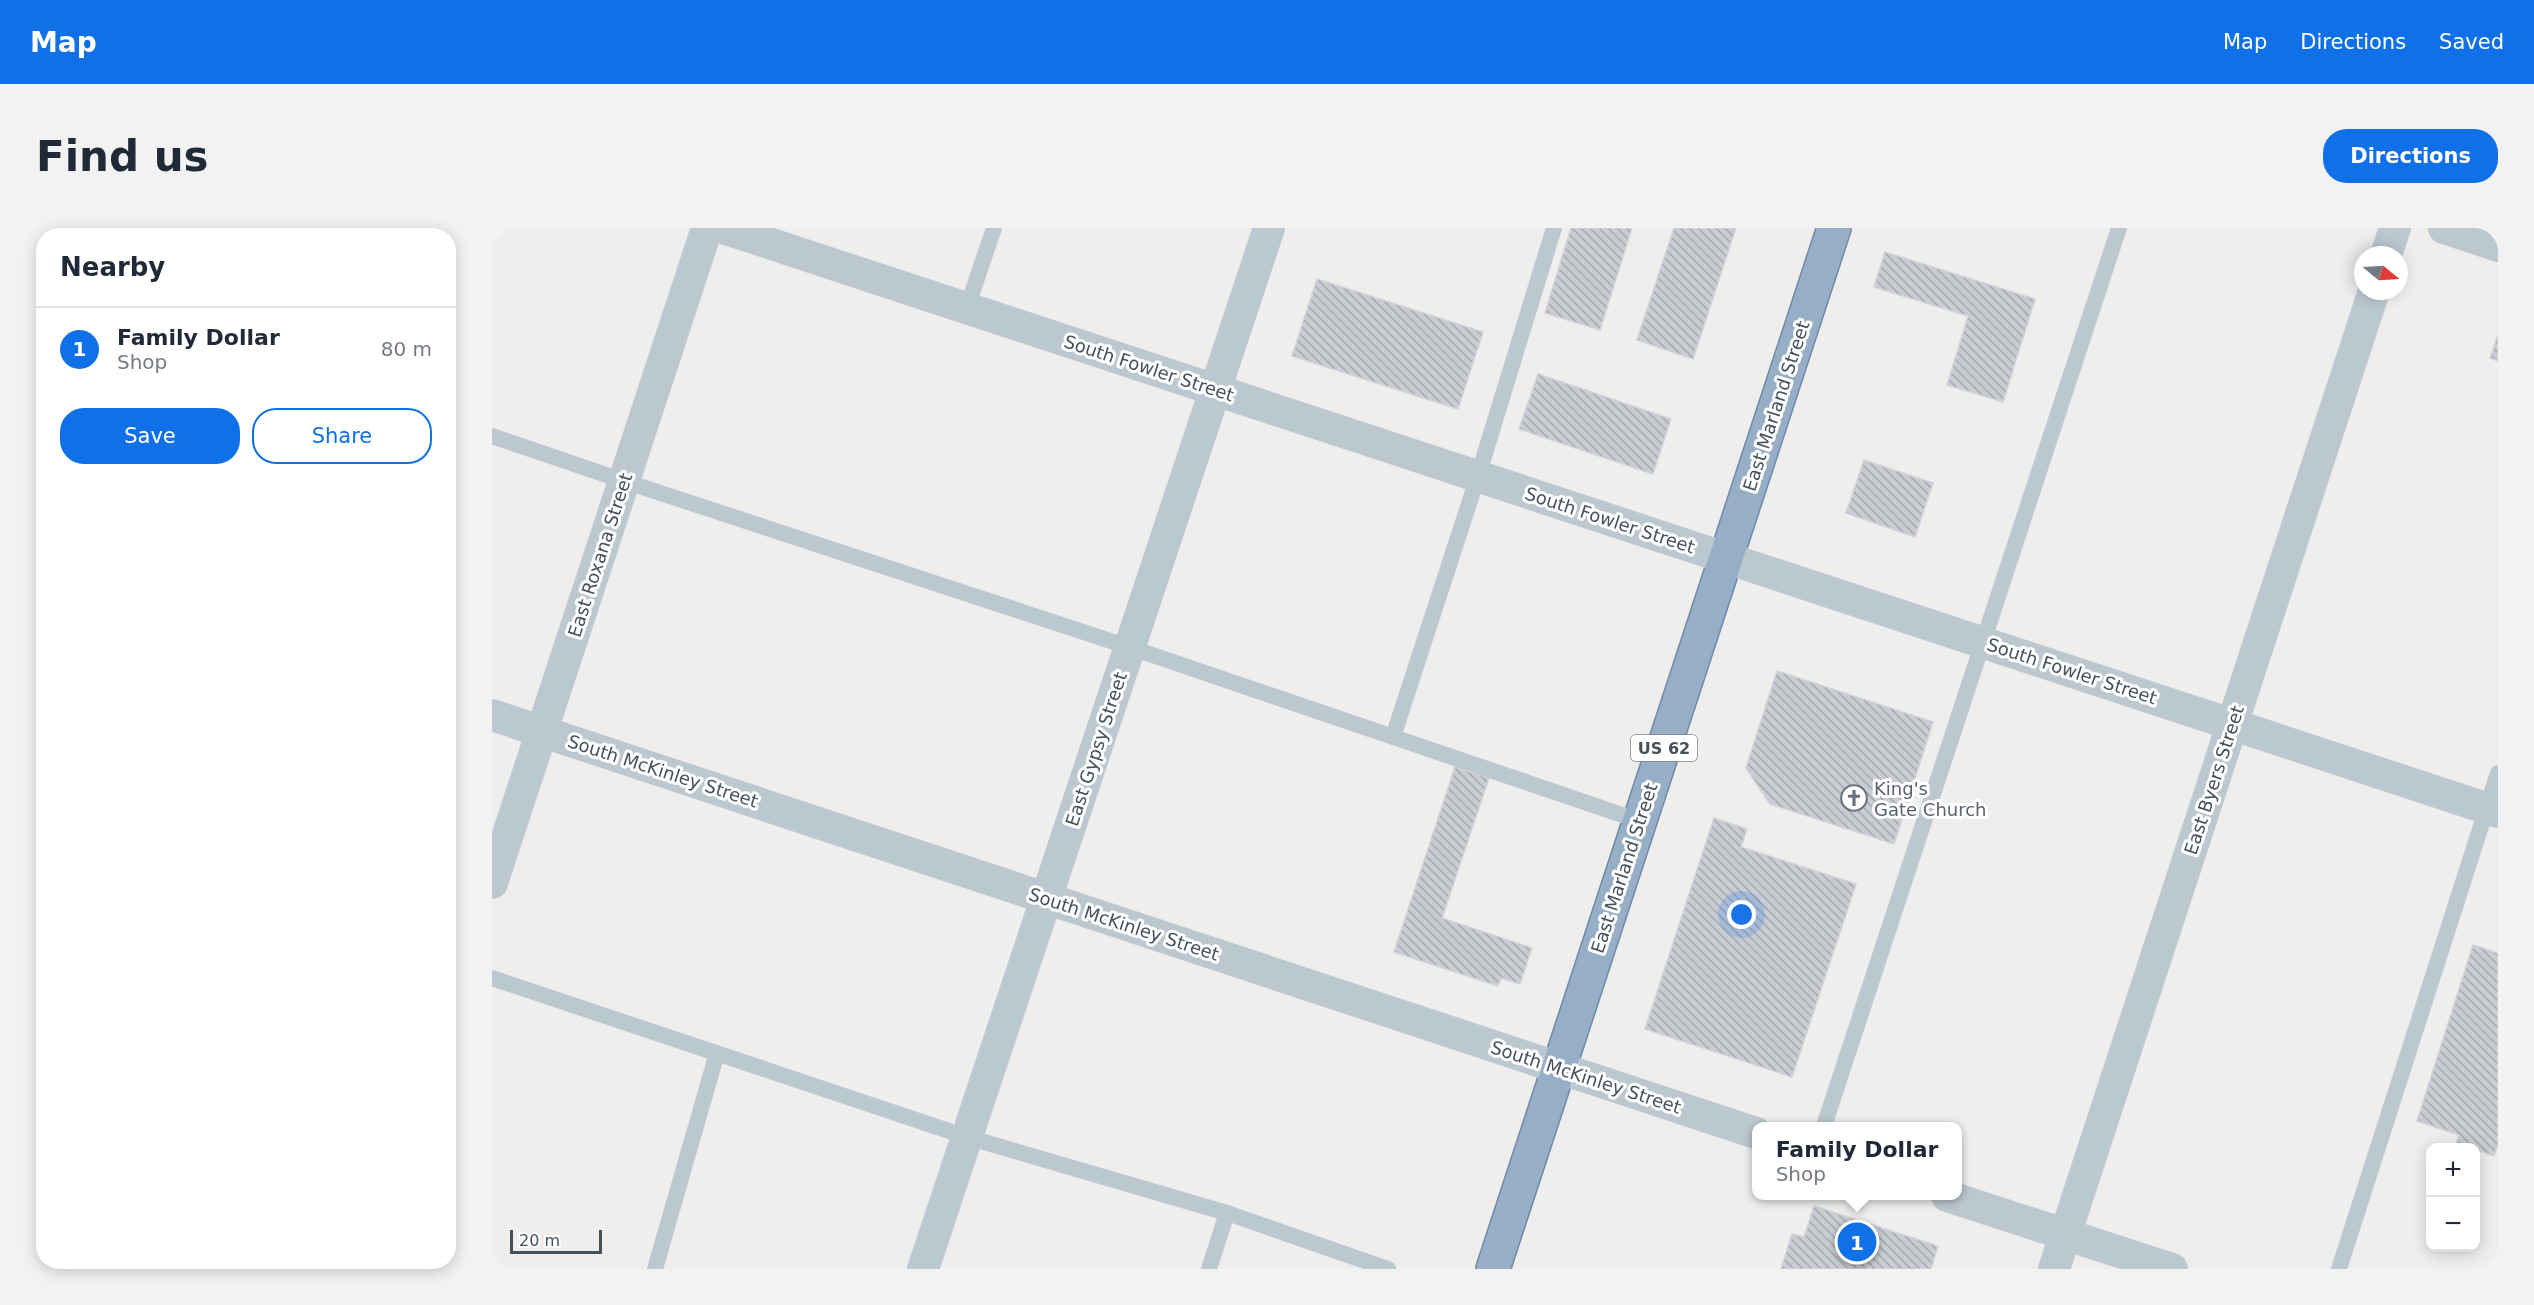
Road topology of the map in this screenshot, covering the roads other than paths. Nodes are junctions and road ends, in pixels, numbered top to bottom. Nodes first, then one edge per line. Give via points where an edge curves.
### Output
1 (707, 228) edge
2 (723, 228) edge
3 (994, 228) edge
4 (1269, 228) edge
5 (1554, 228) edge
6 (1834, 228) edge
7 (2119, 228) edge
8 (2395, 228) edge
9 (2444, 228) edge
10 (2389, 246) edge
11 (2498, 246) edge
12 (2371, 300) edge
13 (966, 308) junction
14 (1215, 389) junction
15 (492, 435) edge
16 (1478, 476) junction
17 (624, 482) junction
18 (1726, 558) junction
19 (1984, 642) junction
20 (1129, 648) junction
21 (492, 715) edge
22 (2232, 724) junction
23 (542, 731) junction
24 (1393, 737) junction
25 (2498, 773) edge
26 (2492, 810) edge
27 (1640, 821) junction
28 (492, 883) edge
29 (1046, 898) junction
30 (492, 978) edge
31 (717, 1053) junction
32 (1559, 1069) junction
33 (1825, 1122) edge
34 (1752, 1132) edge
35 (967, 1137) junction
36 (1960, 1200) edge
37 (1227, 1214) junction
38 (2066, 1234) junction
39 (655, 1269) edge
40 (922, 1269) edge
41 (1209, 1269) edge
42 (1388, 1269) edge
43 (1493, 1269) edge
44 (2054, 1269) edge
45 (2172, 1269) edge
46 (2339, 1269) edge

1 - 17 street, East Roxana Street
2 - 13 street, South Fowler Street
3 - 13 lane
4 - 14 street, East Gypsy Street
5 - 16 lane
6 - 18 highway, East Marland Street / US 62
7 - 19 lane
8 - 10 street
9 - 11 street
12 - 22 street, East Byers Street
13 - 14 street, South Fowler Street
14 - 16 street, South Fowler Street
14 - 20 street, East Gypsy Street
15 - 17 lane
16 - 18 street, South Fowler Street
16 - 24 lane
17 - 20 lane
17 - 23 street, East Roxana Street
18 - 19 street, South Fowler Street
18 - 27 highway, East Marland Street / US 62
19 - 22 street, South Fowler Street
19 - 33 lane
20 - 24 lane
20 - 29 street, East Gypsy Street
21 - 23 street, South McKinley Street
22 - 26 street, South Fowler Street
22 - 38 street, East Byers Street
23 - 28 street, East Roxana Street
23 - 29 street, South McKinley Street
24 - 27 lane
25 - 26 lane
26 - 46 lane
27 - 32 highway, East Marland Street / US 62
29 - 32 street, South McKinley Street
29 - 35 street, East Gypsy Street
30 - 31 lane
31 - 35 lane
31 - 39 lane
32 - 34 street, South McKinley Street
32 - 43 highway, East Marland Street / US 62
35 - 37 lane
35 - 40 street, East Gypsy Street
36 - 38 street
37 - 41 lane
37 - 42 lane
38 - 44 street, East Byers Street
38 - 45 street

